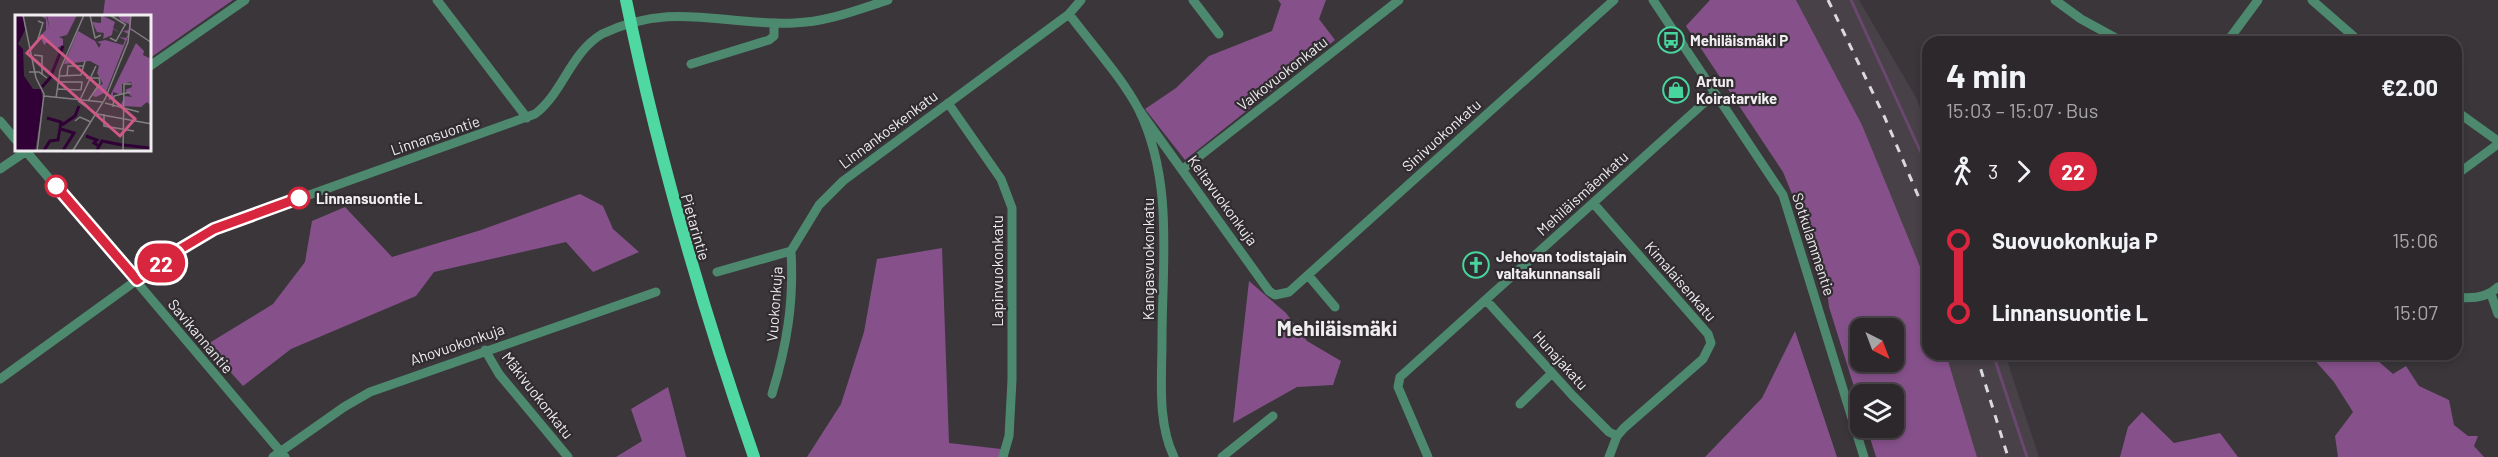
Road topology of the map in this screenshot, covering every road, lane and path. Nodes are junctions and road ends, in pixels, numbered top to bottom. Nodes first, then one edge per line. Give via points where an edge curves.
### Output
1 (245, 0) edge
2 (437, 0) edge
3 (626, 0) edge
4 (888, 0) edge
5 (1081, 0) edge
6 (1193, 0) edge
7 (1399, 0) edge
8 (1614, 0) edge
9 (1653, 0) edge
10 (2055, 0) edge
11 (2258, 0) edge
12 (2312, 0) edge
13 (1070, 14) junction
14 (630, 19) junction
15 (774, 23) junction
16 (1219, 34) dead end
17 (2112, 36) edge
18 (2231, 36) edge
19 (2353, 36) edge
20 (691, 64) dead end
21 (152, 65) edge
22 (1715, 93) junction
23 (948, 103) junction
24 (1138, 110) junction
25 (2462, 115) edge
26 (527, 118) junction
27 (0, 121) edge
28 (15, 139) edge
29 (2498, 142) edge
30 (23, 152) edge
31 (28, 152) edge
32 (0, 169) edge
33 (1183, 169) junction
34 (2462, 170) edge
35 (1594, 204) junction
36 (791, 251) junction
37 (717, 272) dead end
38 (1308, 275) junction
39 (137, 280) junction
40 (2494, 290) edge
41 (657, 292) dead end
42 (1288, 292) joint
43 (2462, 297) edge
44 (1486, 300) junction
45 (1335, 307) dead end
46 (2498, 314) edge
47 (485, 350) junction
48 (1552, 373) junction
49 (0, 380) edge
50 (772, 394) dead end
51 (1520, 404) dead end
52 (1273, 416) dead end
53 (1617, 436) junction
54 (279, 455) edge
55 (568, 457) edge
56 (754, 457) edge
57 (1003, 457) edge
58 (1174, 457) edge
59 (1222, 457) edge
60 (1428, 457) edge
61 (1609, 457) edge
62 (1864, 457) edge

1 - 21 street
2 - 26 street
3 - 14 main road, Pietarintie
4 - 15 street, Linnansuontie via 833,18
5 - 13 street, Linnankoskenkatu
6 - 16 street
7 - 33 street, Valkovuokonkatu
8 - 38 street, Sinivuokonkatu
9 - 22 street, Sotkulammentie
10 - 17 street
11 - 18 street
12 - 19 street
13 - 23 street, Linnankoskenkatu
13 - 24 street, Kangasvuokonkatu
14 - 15 street, Linnansuontie via 692,12
14 - 26 street, Linnansuontie via 588,44 547,103
14 - 56 main road, Pietarintie via 684,244
15 - 20 street via 774,36 768,40
22 - 35 street, Mehiläismäenkatu
22 - 62 street, Sotkulammentie via 1783,195
23 - 36 street, Linnankoskenkatu via 831,193 807,222
23 - 57 street, Lapinvuokonkatu via 1001,179 1012,208 1012,380 1009,436
24 - 33 street, Keltavuokonkuja
24 - 58 street, Kangasvuokonkatu via 1163,190 1162,408
25 - 29 street
26 - 39 street, Linnansuontie via 214,229
27 - 28 street
29 - 34 street
30 - 32 street
31 - 39 street, Savikannantie
33 - 42 street, Keltavuokonkuja via 1269,291 1275,295
35 - 44 street, Mehiläismäenkatu
35 - 53 street, Kimalaisenkatu via 1708,334 1711,343 1703,359
36 - 37 street
36 - 50 street, Vuokonkuja via 791,319
38 - 42 street, Sinivuokonkatu
38 - 45 street
39 - 49 street, Linnansuontie
39 - 54 street, Savikannantie
40 - 43 street via 2475,298
40 - 46 street
41 - 47 street, Ahovuokonkuja
44 - 48 street, Hunajakatu
44 - 60 street, Mehiläismäenkatu via 1398,382
47 - 54 street, Ahovuokonkuja via 370,392 344,406
47 - 55 street, Mäkivuokonkatu via 499,374
48 - 51 street
48 - 53 street, Hunajakatu via 1599,423
52 - 59 street
53 - 61 street, Kimalaisenkatu

